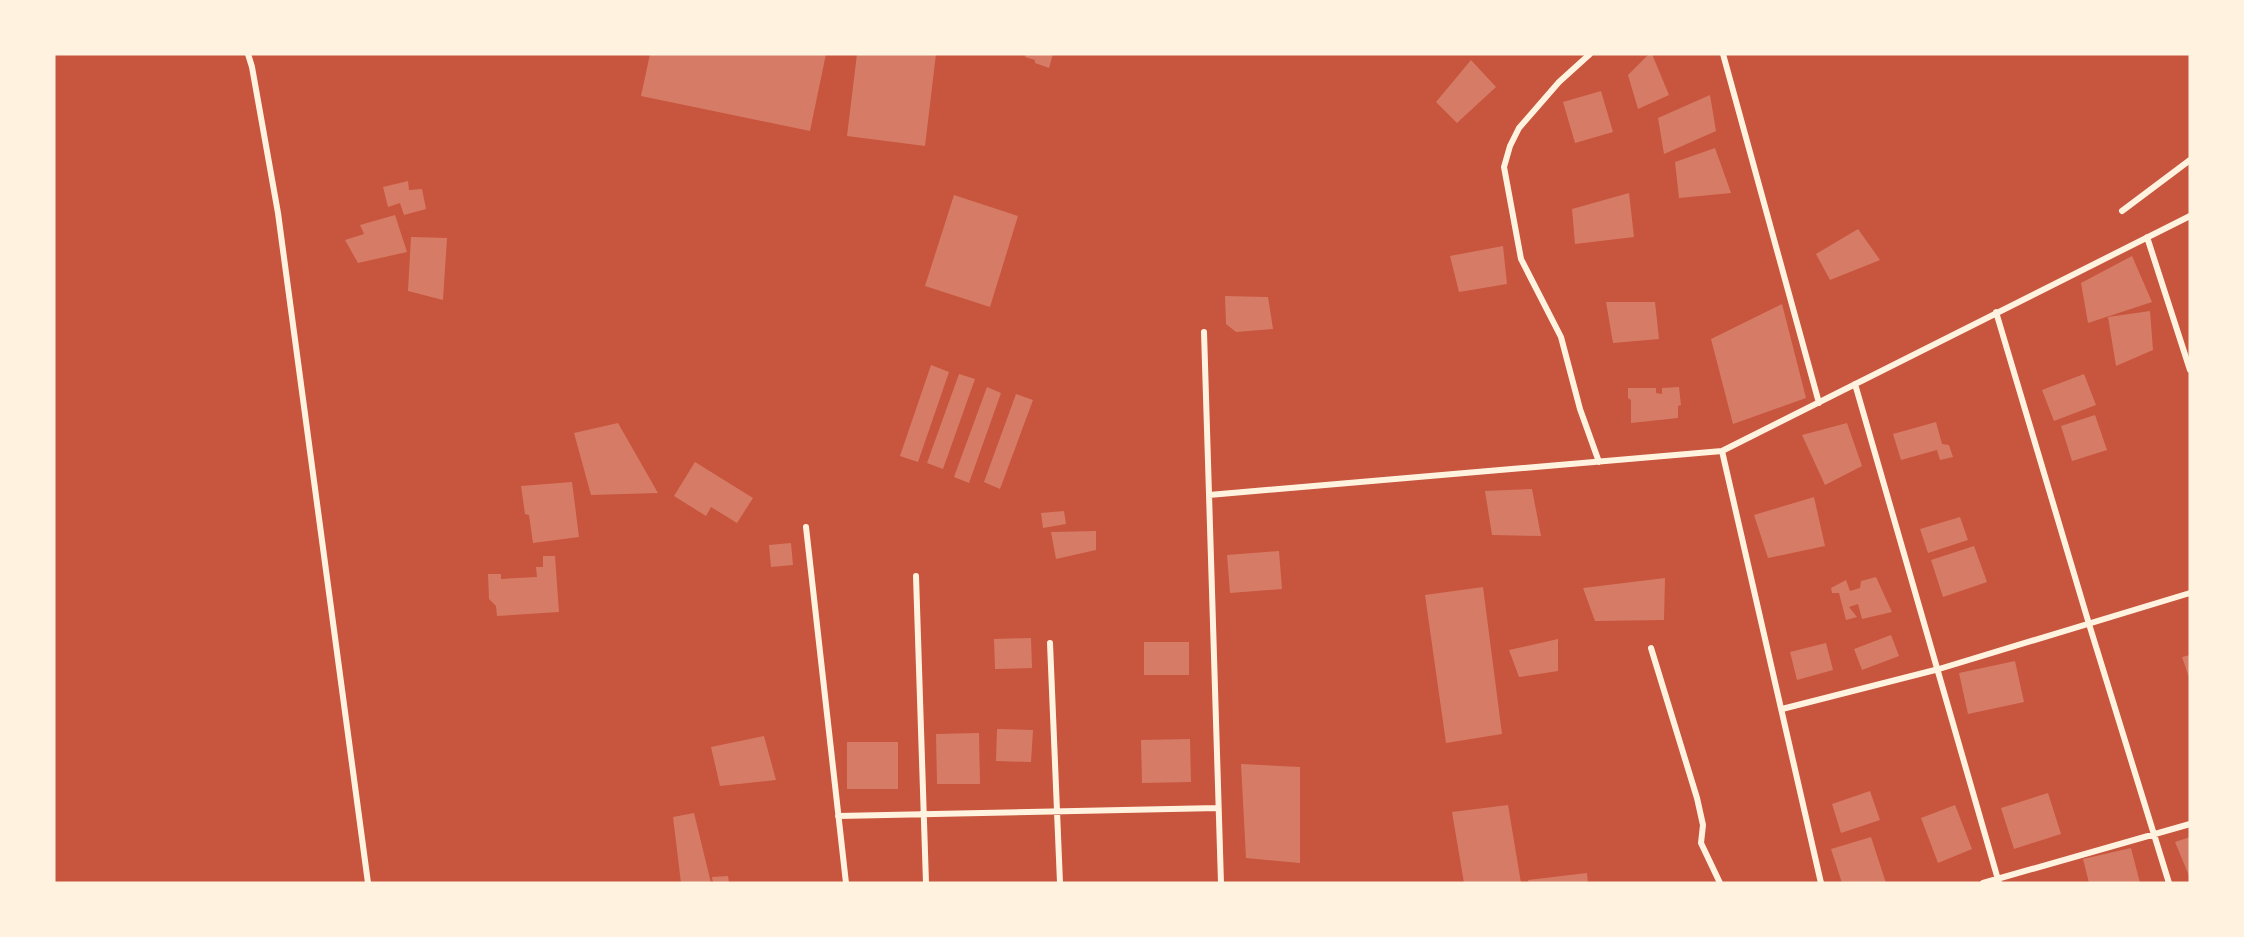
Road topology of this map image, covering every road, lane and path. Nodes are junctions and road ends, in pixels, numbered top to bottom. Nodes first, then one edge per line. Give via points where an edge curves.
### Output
1 (248, 54) edge
2 (1590, 54) edge
3 (1723, 54) edge
4 (2190, 160) edge
5 (2122, 211) dead end
6 (2190, 216) edge
7 (2147, 237) junction
8 (1996, 312) junction
9 (1204, 332) dead end
10 (2190, 369) edge
11 (1856, 384) junction
12 (1819, 403) junction
13 (1722, 451) junction
14 (1599, 462) junction
15 (1209, 495) junction
16 (806, 527) dead end
17 (915, 576) dead end
18 (2190, 593) edge
19 (2088, 624) junction
20 (1050, 643) dead end
21 (1651, 648) dead end
22 (1939, 669) junction
23 (1782, 709) junction
24 (1218, 808) junction
25 (1058, 811) junction
26 (923, 814) junction
27 (838, 816) junction
28 (2190, 824) edge
29 (2154, 834) junction
30 (1998, 880) edge
31 (368, 883) edge
32 (846, 883) edge
33 (926, 883) edge
34 (1060, 883) edge
35 (1221, 883) edge
36 (1720, 883) edge
37 (1821, 883) edge
38 (1983, 883) edge
39 (2169, 883) edge

1 - 31 street via 278,213
2 - 14 street via 1519,128 1504,167 1521,259 1561,337
3 - 12 street
4 - 5 street
6 - 7 street
7 - 8 street
7 - 10 street
8 - 11 street
8 - 19 street
9 - 15 street
11 - 12 street
11 - 22 street
12 - 13 street
13 - 14 street
13 - 23 street
14 - 15 street
15 - 24 street
16 - 27 street
17 - 26 street
18 - 19 street
19 - 22 street
19 - 29 street
20 - 25 street
21 - 36 street via 1697,798 1701,843
22 - 23 street
22 - 30 street
23 - 37 street
24 - 25 street
24 - 35 street
25 - 26 street
25 - 34 street
26 - 27 street
26 - 33 street
27 - 32 street
28 - 29 street
29 - 30 street
29 - 39 street
30 - 38 street

